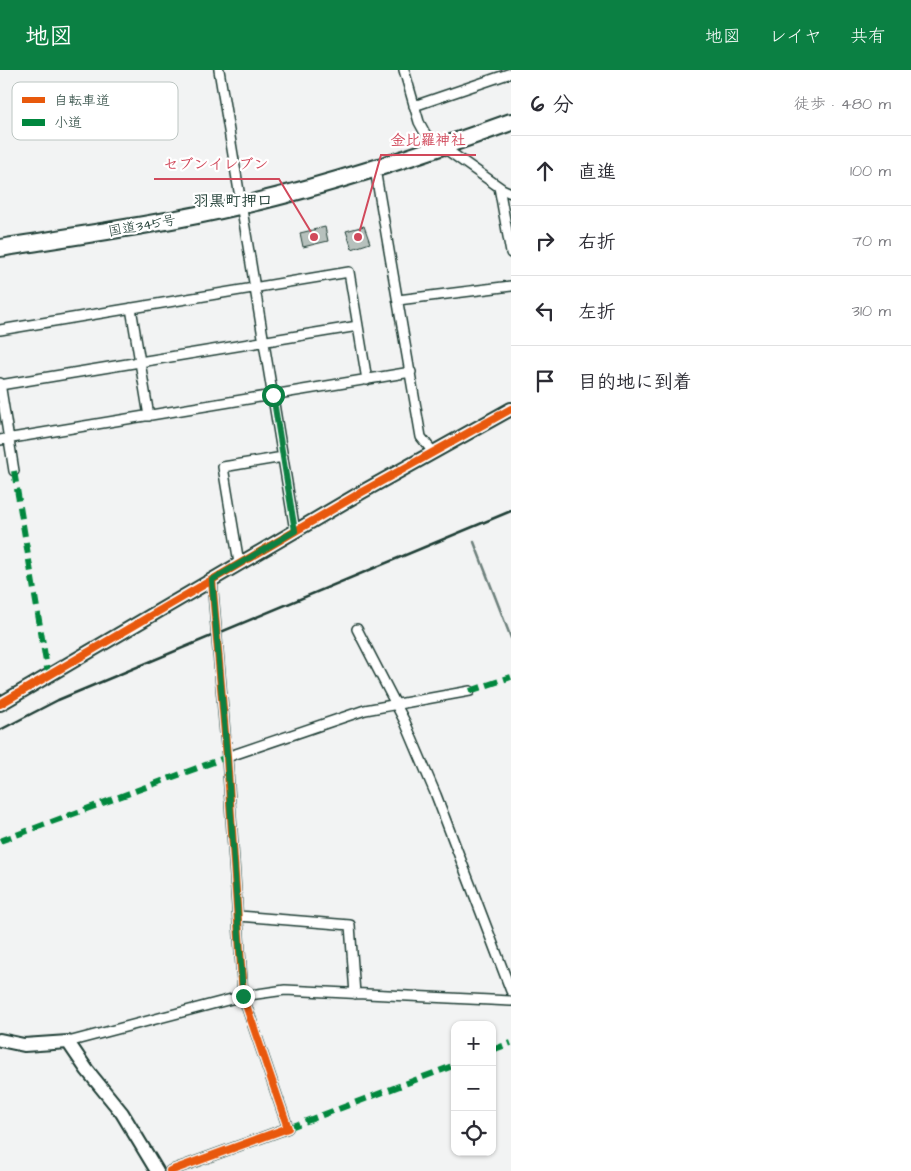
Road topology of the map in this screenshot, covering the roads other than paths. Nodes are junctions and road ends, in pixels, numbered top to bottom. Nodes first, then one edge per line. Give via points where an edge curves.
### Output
1 (219, 70) edge
2 (404, 70) edge
3 (511, 72) edge
4 (414, 106) junction
5 (511, 122) edge
6 (441, 147) junction
7 (375, 169) junction
8 (499, 187) junction
9 (511, 193) edge
10 (241, 206) junction
11 (0, 248) edge
12 (511, 253) edge
13 (511, 286) edge
14 (255, 288) junction
15 (398, 300) junction
16 (131, 308) junction
17 (358, 326) junction
18 (0, 330) edge
19 (264, 342) junction
20 (140, 362) junction
21 (411, 372) junction
22 (366, 380) junction
23 (0, 384) edge
24 (273, 395) junction
25 (511, 409) edge
26 (148, 416) junction
27 (5, 439) edge
28 (432, 452) junction
29 (283, 457) junction
30 (14, 470) dead end
31 (295, 531) junction
32 (239, 563) junction
33 (212, 580) junction
34 (357, 630) dead end
35 (470, 690) dead end
36 (396, 703) junction
37 (0, 704) edge
38 (227, 757) junction
39 (239, 916) junction
40 (511, 991) edge
41 (354, 994) junction
42 (243, 996) junction
43 (511, 1001) edge
44 (0, 1040) edge
45 (68, 1042) junction
46 (157, 1171) edge
47 (170, 1171) edge

1 - 10 street
2 - 4 street
3 - 4 street
4 - 6 street via 426,135
5 - 6 highway, 国道345号
6 - 7 highway, 国道345号
6 - 8 street
7 - 10 highway, 国道345号
7 - 15 street
8 - 9 street
8 - 12 street
10 - 11 highway, 国道345号
10 - 14 street
13 - 15 street
14 - 16 street
14 - 17 street via 349,272
14 - 19 street
15 - 21 street
16 - 18 street
16 - 20 street
17 - 19 street
17 - 22 street
19 - 20 street
19 - 24 street
20 - 23 street
20 - 26 street
21 - 22 street
21 - 28 street via 421,437
22 - 24 street
23 - 27 street
24 - 26 street
24 - 29 street
25 - 28 street
26 - 27 street
27 - 30 street
28 - 31 street
29 - 31 street
29 - 32 street via 223,467
31 - 32 street
32 - 33 street
33 - 37 street
33 - 38 street
34 - 36 street
35 - 36 street
36 - 38 street via 337,718
36 - 40 street via 436,795
38 - 39 street
39 - 41 street via 350,925
39 - 42 street
41 - 42 street via 285,990
41 - 43 street
42 - 45 street
42 - 47 street via 288,1128
44 - 45 street via 24,1045
45 - 46 street via 86,1070 122,1113

